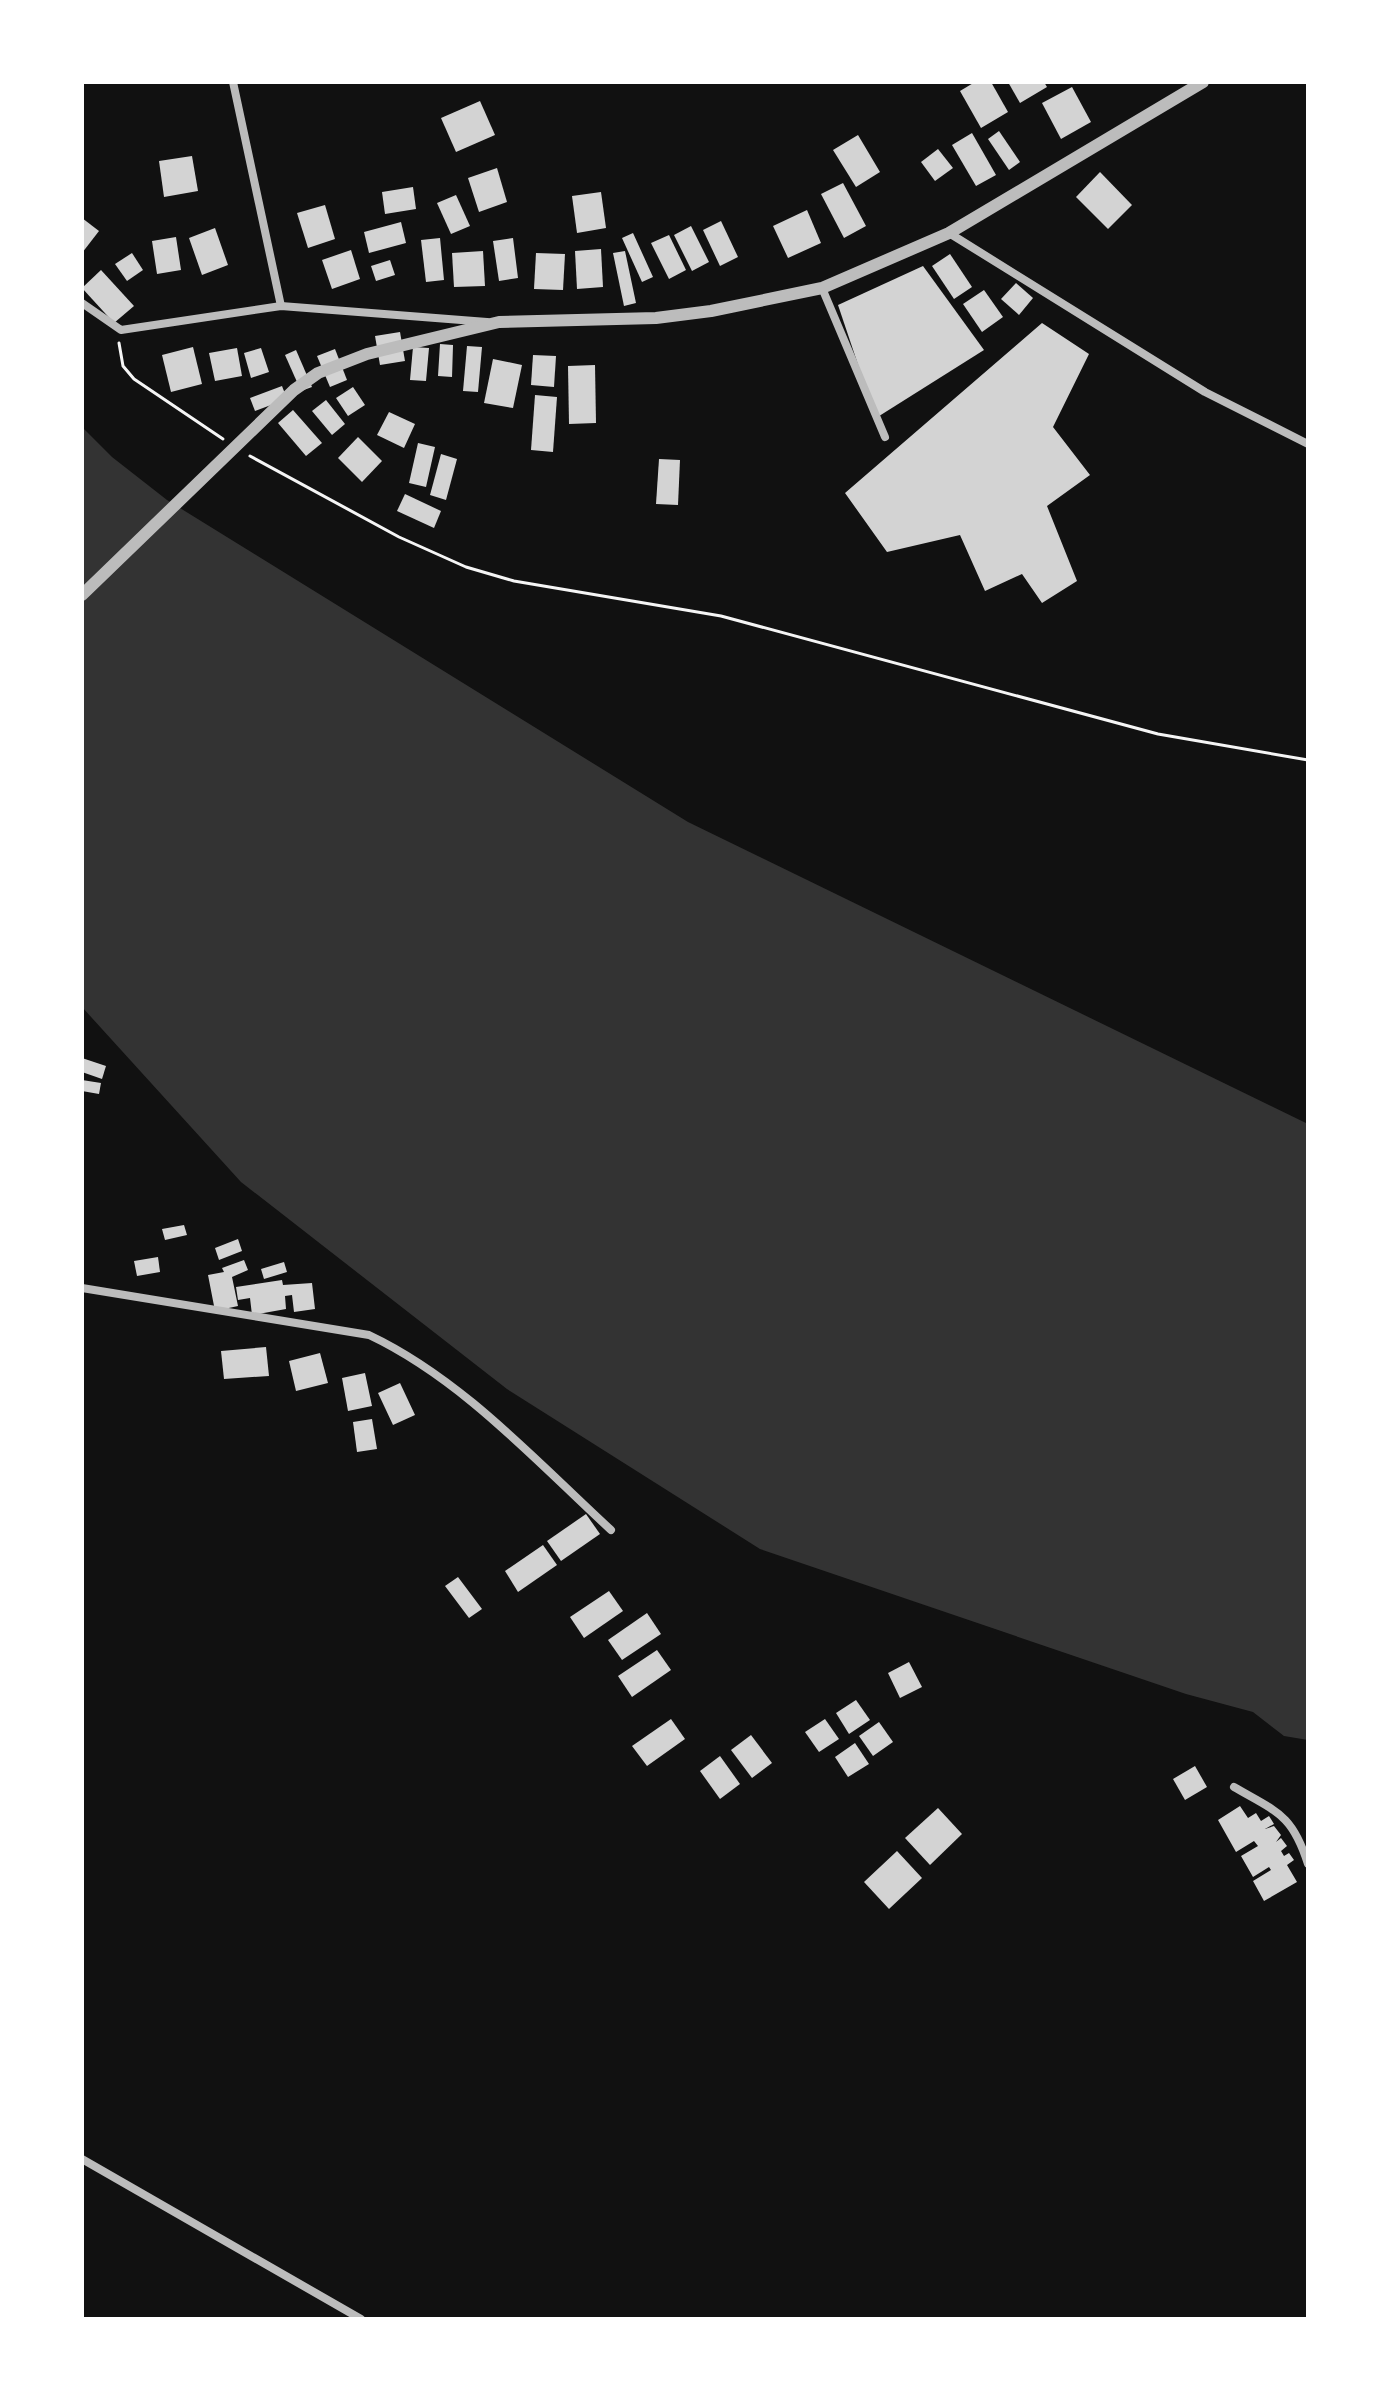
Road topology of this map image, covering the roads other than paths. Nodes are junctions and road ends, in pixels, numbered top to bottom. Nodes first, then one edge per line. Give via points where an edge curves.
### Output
1 (233, 82) edge
2 (1203, 82) edge
3 (949, 233) junction
4 (822, 288) junction
5 (82, 303) edge
6 (281, 306) junction
7 (499, 322) junction
8 (885, 437) dead end
9 (1308, 444) edge
10 (82, 595) edge
11 (82, 1288) edge
12 (611, 1530) dead end
13 (1234, 1787) dead end
14 (1308, 1864) edge
15 (82, 2159) edge
16 (361, 2319) edge

1 - 6 street
2 - 3 street
3 - 4 street
3 - 9 street via 1205,392
4 - 7 street via 656,318
4 - 8 street
5 - 6 street via 121,330
6 - 7 street
7 - 10 street via 367,354 318,373 294,390
11 - 12 street via 369,1335 396,1347 480,1409
13 - 14 street via 1290,1822
15 - 16 street

